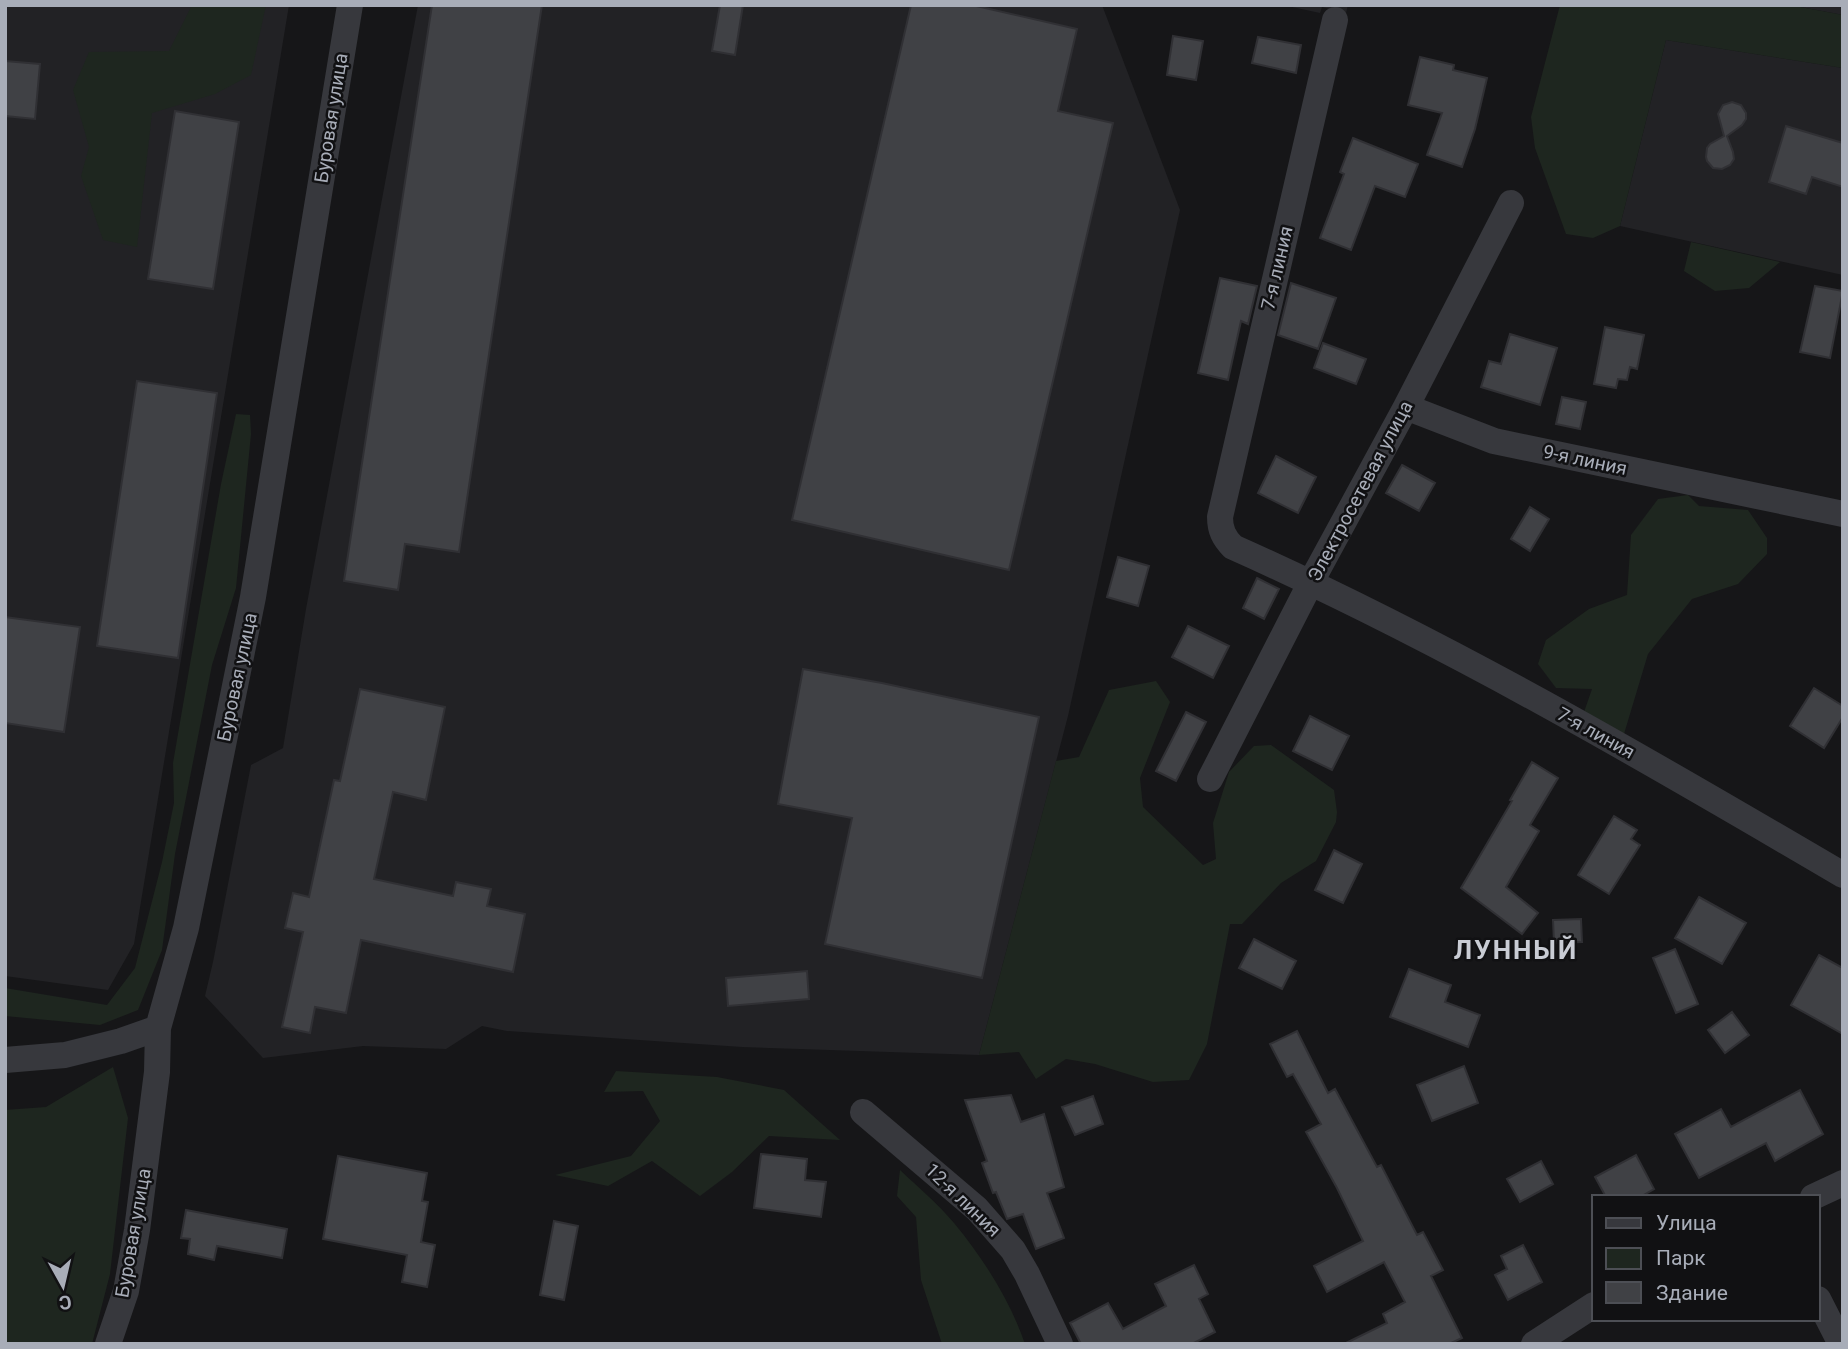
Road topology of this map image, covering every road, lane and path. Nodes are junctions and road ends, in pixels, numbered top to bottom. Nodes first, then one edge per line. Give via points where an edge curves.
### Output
1 (350, 5) edge
2 (1335, 20) dead end
3 (1511, 203) dead end
4 (1406, 407) junction
5 (1843, 514) edge
6 (1311, 582) junction
7 (1210, 779) dead end
8 (1843, 875) edge
9 (158, 1028) junction
10 (5, 1060) edge
11 (863, 1112) dead end
12 (1843, 1183) edge
13 (1816, 1195) edge
14 (1820, 1303) edge
15 (1592, 1306) edge
16 (108, 1344) edge
17 (1059, 1344) edge
18 (1534, 1344) edge
19 (1841, 1344) edge

1 - 9 street, Буровая улица via 253,597 186,928
2 - 6 street, 7-я линия via 1220,517 1224,539 1233,547
3 - 4 street, Электросетевая улица
4 - 5 street, 9-я линия via 1494,441
4 - 6 street, Электросетевая улица
6 - 7 street, Электросетевая улица
6 - 8 street, 7-я линия via 1516,688
9 - 10 street via 65,1055
9 - 16 street, Буровая улица via 157,1072 136,1230 126,1290
11 - 17 street, 12-я линия via 977,1209 1013,1250
12 - 13 street
14 - 19 street
15 - 18 street

